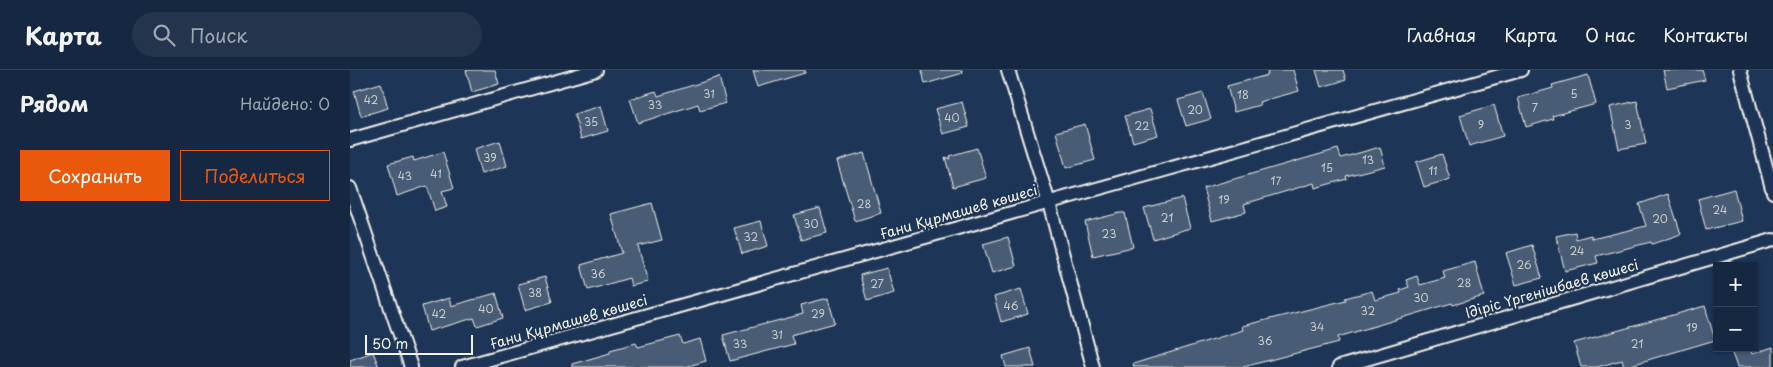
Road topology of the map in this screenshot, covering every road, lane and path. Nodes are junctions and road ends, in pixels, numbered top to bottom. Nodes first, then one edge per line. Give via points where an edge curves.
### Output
1 (596, 70) edge
2 (1008, 70) edge
3 (1521, 70) edge
4 (1740, 70) edge
5 (350, 140) edge
6 (350, 188) edge
7 (1773, 192) edge
8 (1049, 203) junction
9 (1773, 240) edge
10 (411, 367) edge
11 (462, 367) edge
12 (1093, 367) edge
13 (1338, 367) edge

1 - 5 street
2 - 8 street
3 - 8 street, Ғани Құрмашев көшесі
4 - 7 street
6 - 10 street
8 - 11 street, Ғани Құрмашев көшесі
8 - 12 street
9 - 13 street, Ідіріс Үргенішбаев көшесі

